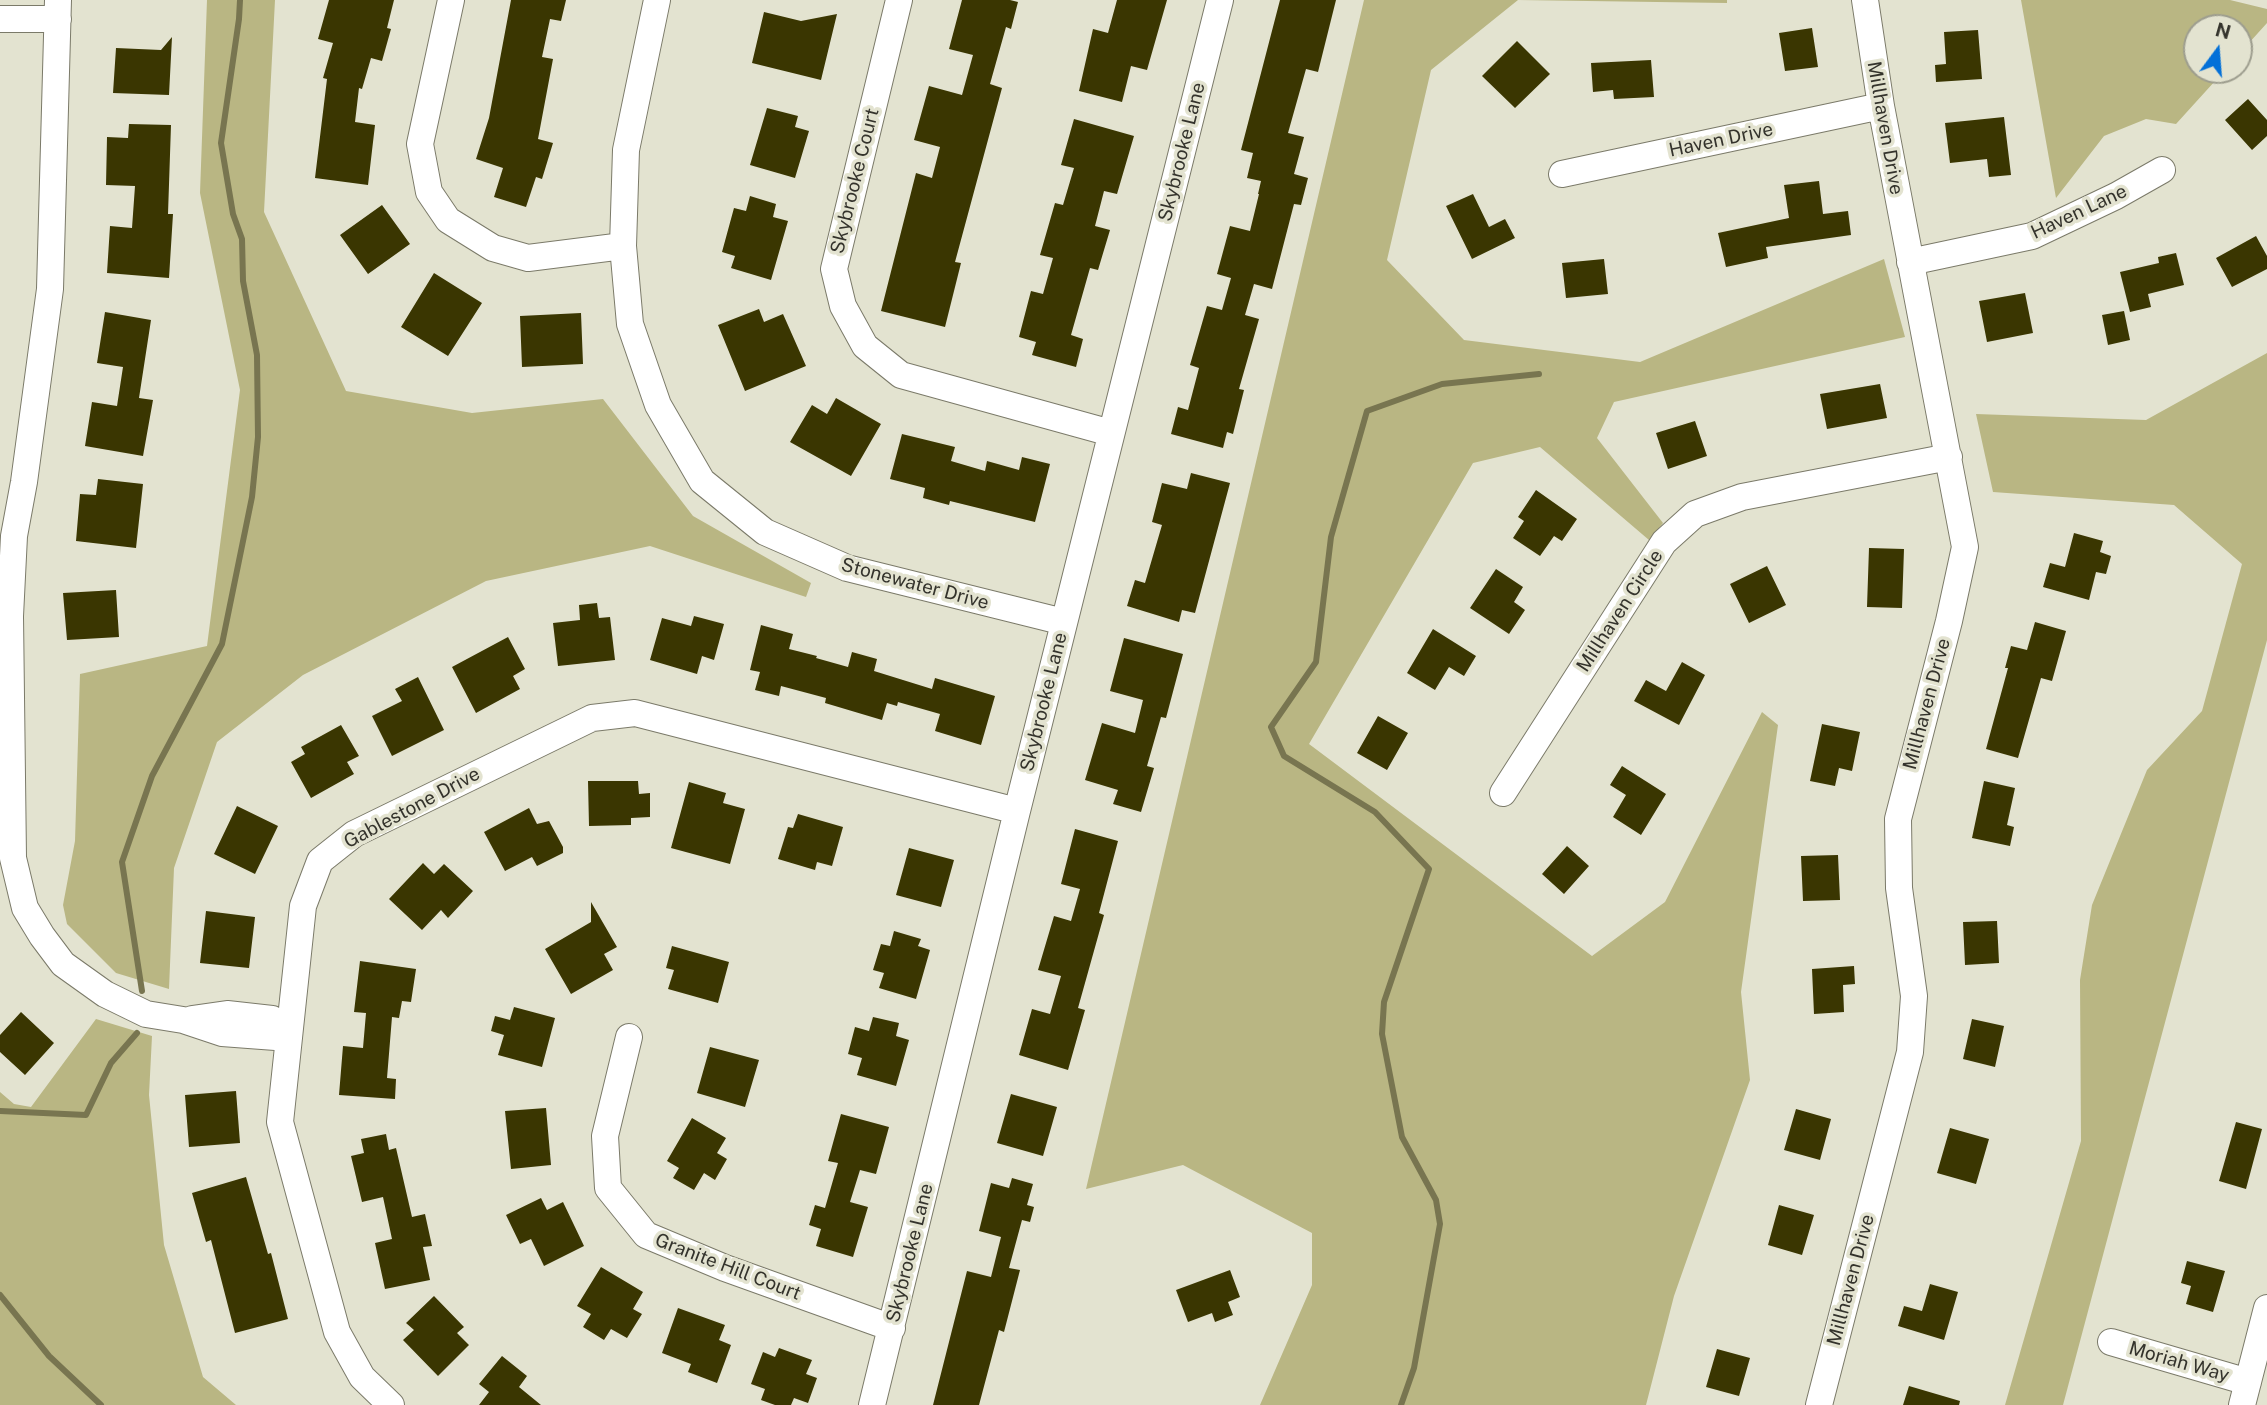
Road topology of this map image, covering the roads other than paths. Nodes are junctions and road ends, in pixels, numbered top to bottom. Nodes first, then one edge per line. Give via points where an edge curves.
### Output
1 (451, 0) edge
2 (657, 0) edge
3 (899, 0) edge
4 (1220, 0) edge
5 (1864, 0) edge
6 (58, 10) edge
7 (0, 19) edge
8 (1881, 106) junction
9 (2162, 170) dead end
10 (1562, 174) dead end
11 (623, 246) junction
12 (1910, 262) junction
13 (1111, 433) junction
14 (1949, 457) junction
15 (7, 536) edge
16 (1064, 622) junction
17 (1503, 793) dead end
18 (1017, 811) junction
19 (290, 1030) junction
20 (629, 1037) dead end
21 (2267, 1308) edge
22 (892, 1328) junction
23 (2111, 1342) dead end
24 (2245, 1393) edge
25 (391, 1405) edge
26 (872, 1405) edge
27 (1819, 1405) edge

1 - 11 street via 420,144 429,192 448,220 493,248 528,258
2 - 11 street, Stonewater Drive via 626,150
3 - 13 street, Skybrooke Court via 834,269 843,306 865,346 901,374
4 - 13 street, Skybrooke Lane
5 - 8 street, Millhaven Drive
6 - 7 street
6 - 15 street via 50,289 24,482
8 - 10 street, Haven Drive
8 - 12 street, Millhaven Drive
9 - 12 street, Haven Lane via 2032,236
11 - 16 street, Stonewater Drive via 630,324 658,405 702,481 765,532 847,568
12 - 14 street, Millhaven Drive
13 - 16 street, Skybrooke Lane
14 - 17 street, Millhaven Circle via 1742,498 1695,514 1664,542
14 - 27 street, Millhaven Drive via 1965,547 1898,819 1899,888 1914,996 1910,1052
15 - 19 street via 13,858 25,908 63,964 105,994 146,1014 222,1033
16 - 18 street, Skybrooke Lane
18 - 19 street, Gablestone Drive via 635,713 592,718 354,834 320,861 303,906
18 - 22 street, Skybrooke Lane
19 - 25 street, Gablestone Drive via 281,1122 337,1332 362,1377
20 - 22 street, Granite Hill Court via 605,1136 608,1188 646,1235
21 - 24 street
22 - 26 street, Skybrooke Lane
23 - 24 street, Moriah Way

